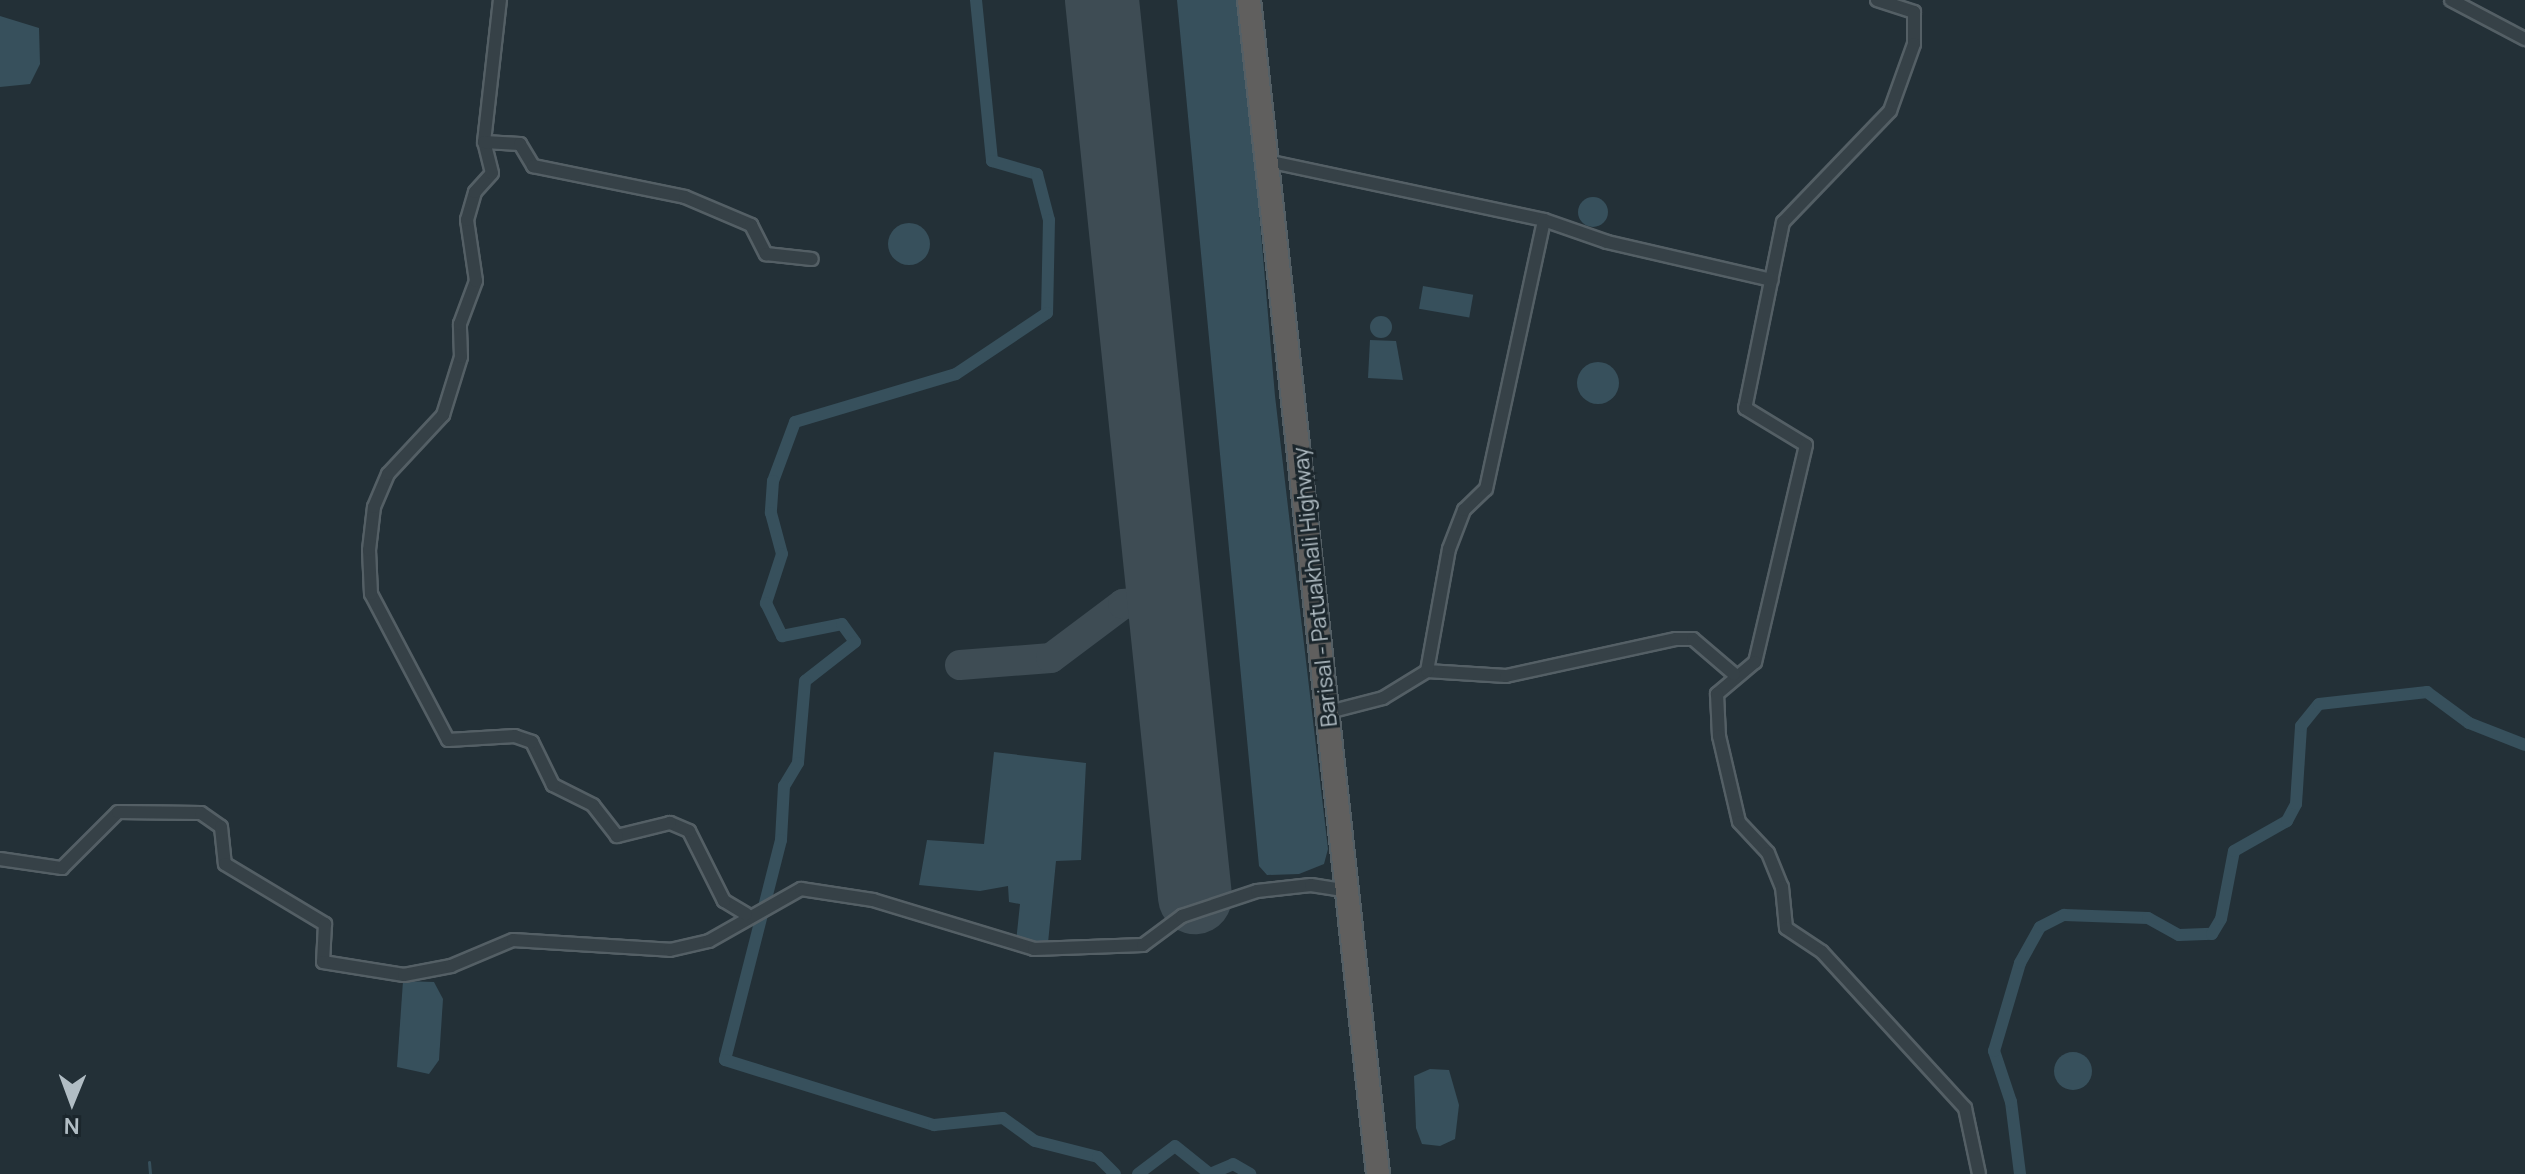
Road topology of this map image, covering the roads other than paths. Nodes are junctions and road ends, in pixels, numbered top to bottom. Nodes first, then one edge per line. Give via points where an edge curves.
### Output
1 (500, 0) edge
2 (1249, 0) edge
3 (1877, 0) edge
4 (2451, 0) edge
5 (2525, 39) edge
6 (484, 142) junction
7 (1267, 161) junction
8 (1544, 220) junction
9 (812, 259) dead end
10 (1772, 280) junction
11 (1427, 671) junction
12 (1734, 674) junction
13 (1329, 712) junction
14 (0, 859) edge
15 (1347, 891) junction
16 (746, 914) junction
17 (1378, 1174) edge
18 (1979, 1174) edge

1 - 6 street
2 - 7 highway, Barisal - Patuakhali Highway
3 - 10 street via 1914,12 1914,44 1890,111 1783,222
4 - 5 street
6 - 9 street via 520,144 533,166 685,197 751,225 766,254
6 - 16 street via 492,173 475,192 467,220 476,281 460,324 461,357 443,415 388,474 374,507 371,594 448,740 532,742 553,785 593,805 617,836 670,823 689,831 724,901
7 - 8 street
7 - 13 highway, Barisal - Patuakhali Highway
8 - 10 street via 1607,242
8 - 11 street via 1486,489 1464,510 1449,549
10 - 12 street via 1745,408 1806,445 1755,662
11 - 12 street via 1506,676 1693,639
11 - 13 street via 1383,698
12 - 18 street via 1717,694 1719,736 1739,822 1768,853 1782,887 1786,928 1822,952 1965,1108
13 - 15 highway, Barisal - Patuakhali Highway
14 - 16 street via 62,868 118,812 201,813 221,827 225,864 325,924 323,962 404,975 451,966 513,940 670,950 709,941
15 - 16 street via 1311,885 1257,891 1182,916 1143,945 1034,949 873,900 801,889
15 - 17 highway, Barisal - Patuakhali Highway

